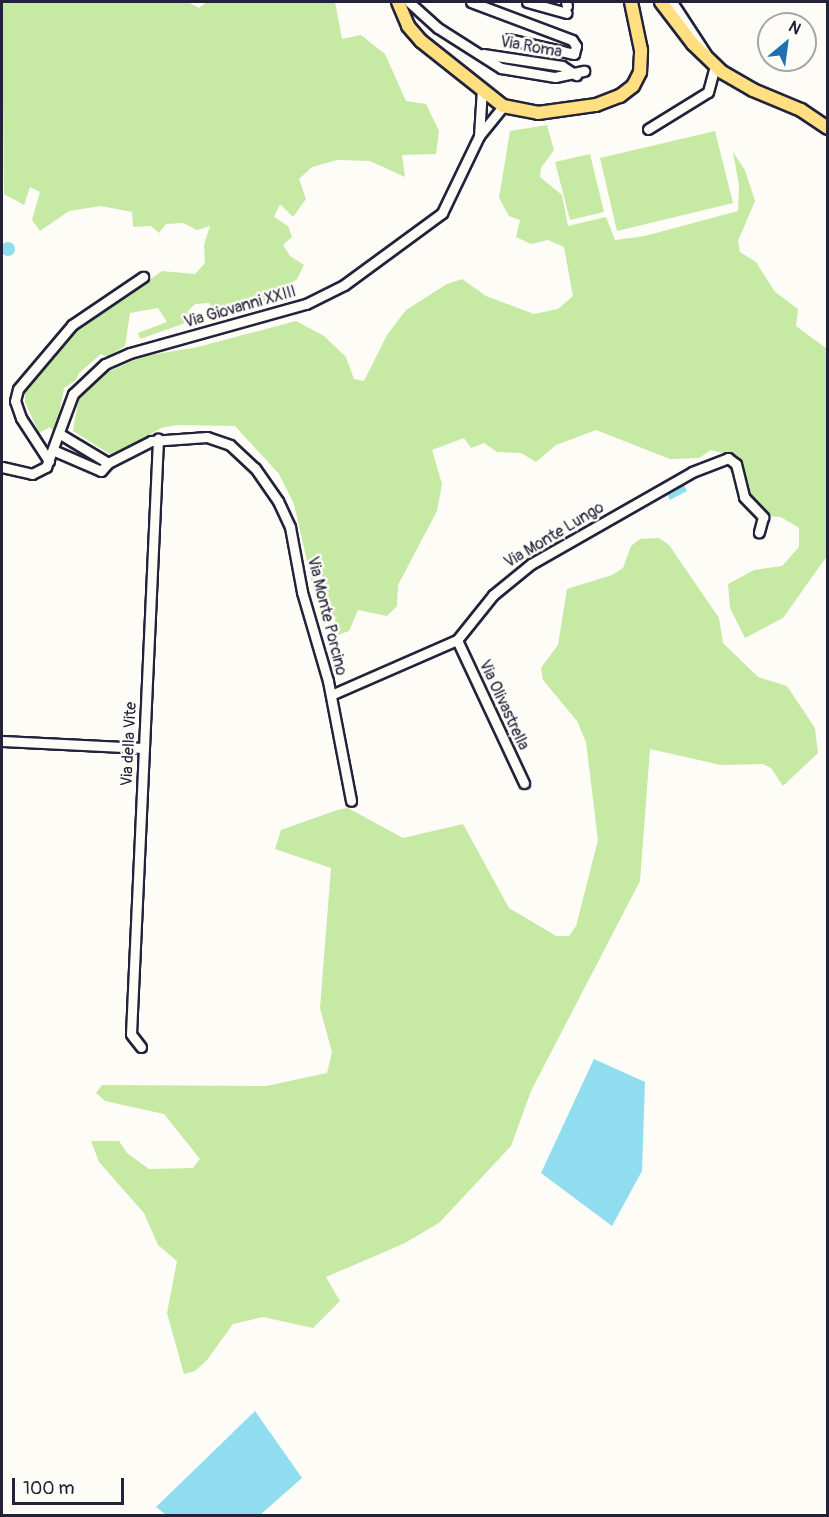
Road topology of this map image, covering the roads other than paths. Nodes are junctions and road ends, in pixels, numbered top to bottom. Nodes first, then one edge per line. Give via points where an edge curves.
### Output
1 (398, 2) edge
2 (409, 2) edge
3 (471, 2) edge
4 (527, 2) edge
5 (631, 2) edge
6 (661, 2) edge
7 (672, 2) edge
8 (566, 7) edge
9 (508, 39) dead end
10 (712, 64) junction
11 (580, 73) dead end
12 (482, 88) junction
13 (503, 106) junction
14 (828, 128) edge
15 (648, 129) dead end
16 (479, 136) junction
17 (143, 277) dead end
18 (60, 434) junction
19 (158, 439) junction
20 (55, 451) junction
21 (49, 461) junction
22 (108, 463) junction
23 (2, 467) edge
24 (759, 532) dead end
25 (457, 640) junction
26 (331, 695) junction
27 (2, 741) edge
28 (144, 747) junction
29 (524, 783) dead end
30 (351, 801) dead end
31 (141, 1047) dead end

1 - 12 main road via 415,35
2 - 11 street via 438,28 506,70 549,76
3 - 9 street via 575,43 574,54
4 - 8 street
5 - 13 main road via 641,57 638,78 630,90 607,102 572,111 529,113
6 - 10 main road
7 - 10 street
10 - 14 main road via 745,86 801,110
10 - 15 street via 708,92
12 - 13 main road
12 - 16 street, Via Giovanni XXIII
13 - 16 street, Via Giovanni XXIII
16 - 18 street, Via Giovanni XXIII via 442,213 344,285 306,304 115,359 78,387
17 - 21 street via 72,325 18,389 15,401 21,418
18 - 20 street, Via Giovanni XXIII
18 - 22 street
19 - 22 street, Via Monte Porcino
19 - 26 street, Via Monte Porcino via 188,435 226,442 248,460 274,494 290,527 301,589
19 - 28 street, Via della Vite
20 - 21 street, Via Giovanni XXIII
20 - 22 street, Via Monte Porcino via 97,471 107,469
21 - 23 street via 35,474
24 - 25 street, Via Monte Lungo via 763,517 744,497 736,464 728,458 692,472 531,564 493,595
25 - 26 street, Via Monte Lungo
25 - 29 street, Via Olivastrella
26 - 30 street, Via Monte Porcino
27 - 28 street
28 - 31 street, Via della Vite via 131,1034

